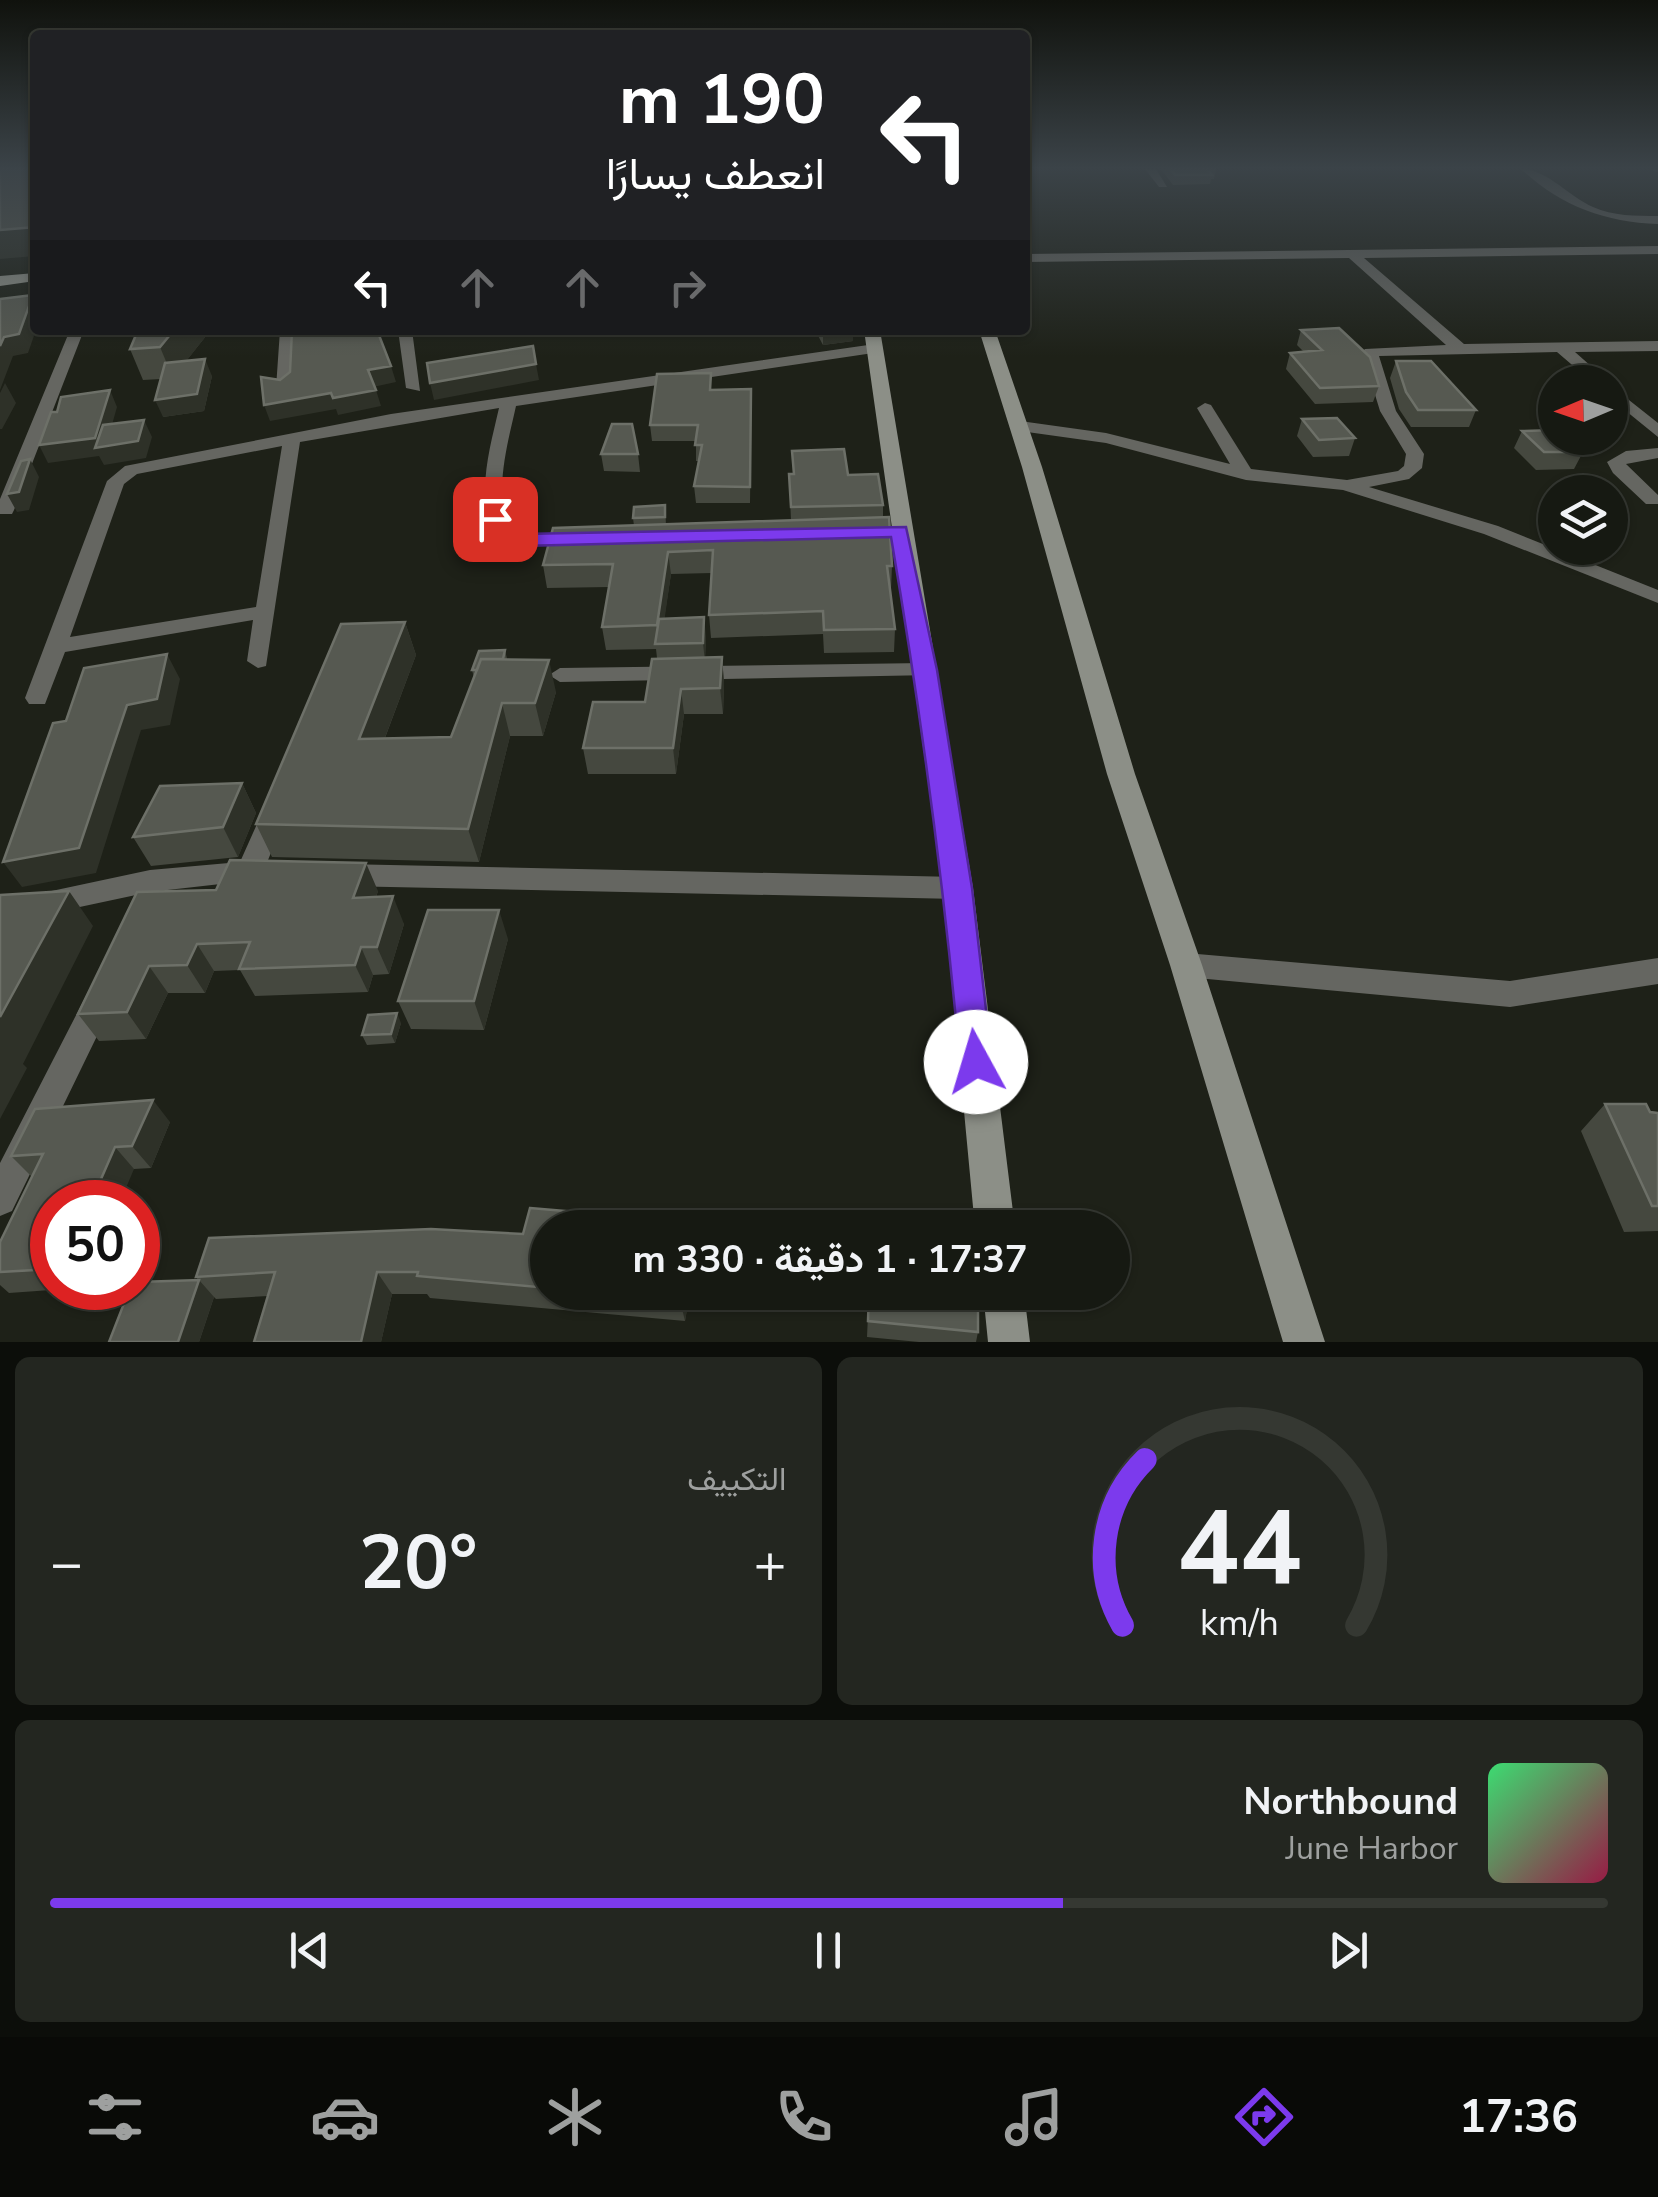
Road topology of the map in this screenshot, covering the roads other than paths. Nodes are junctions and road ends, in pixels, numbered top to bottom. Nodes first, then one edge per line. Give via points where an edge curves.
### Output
1 (1658, 250) edge
2 (1352, 254) junction
3 (1030, 258) edge
4 (30, 279) edge
5 (0, 282) edge
6 (76, 335) edge
7 (287, 335) edge
8 (405, 335) edge
9 (990, 335) edge
10 (874, 339) edge
11 (1658, 346) edge
12 (1560, 347) junction
13 (1460, 348) junction
14 (1581, 365) edge
15 (284, 388) edge
16 (414, 388) dead end
17 (509, 400) junction
18 (1628, 406) edge
19 (1205, 408) dead end
20 (1020, 426) junction
21 (1658, 432) edge
22 (292, 437) junction
23 (1658, 454) edge
24 (1246, 475) junction
25 (1345, 485) junction
26 (1656, 500) edge
27 (1628, 501) edge
28 (6, 510) edge
29 (600, 538) edge
30 (1658, 596) edge
31 (265, 612) junction
32 (56, 646) junction
33 (258, 661) dead end
34 (925, 670) junction
35 (560, 675) dead end
36 (37, 698) dead end
37 (281, 797) edge
38 (307, 875) edge
39 (150, 881) junction
40 (958, 888) junction
41 (0, 913) edge
42 (136, 915) edge
43 (1186, 964) junction
44 (114, 967) edge
45 (1658, 971) edge
46 (0, 1200) edge
47 (993, 1210) edge
48 (1005, 1310) edge
49 (1009, 1342) edge
50 (1304, 1342) edge

1 - 2 street
2 - 3 street
2 - 13 street
4 - 5 main road
6 - 28 street
7 - 15 street
8 - 16 street
9 - 20 main road
10 - 17 street
10 - 34 main road via 890,531
11 - 12 street
12 - 13 street
12 - 14 street
13 - 25 street via 1370,352 1388,411 1415,454 1413,468
17 - 22 street
17 - 29 street via 497,459 498,530 507,539
18 - 21 street
19 - 24 street
20 - 24 street via 1106,438
20 - 43 main road via 1122,774
22 - 31 street
22 - 32 street via 119,478
23 - 26 street via 1616,462
24 - 25 street
25 - 30 street via 1491,530
26 - 27 street
31 - 32 street
31 - 33 street
32 - 36 street
34 - 35 street
34 - 40 main road
37 - 39 street via 263,872
38 - 40 street
39 - 41 street
39 - 42 street
40 - 47 main road
43 - 45 street via 1510,994
43 - 50 main road
44 - 46 street
48 - 49 main road

